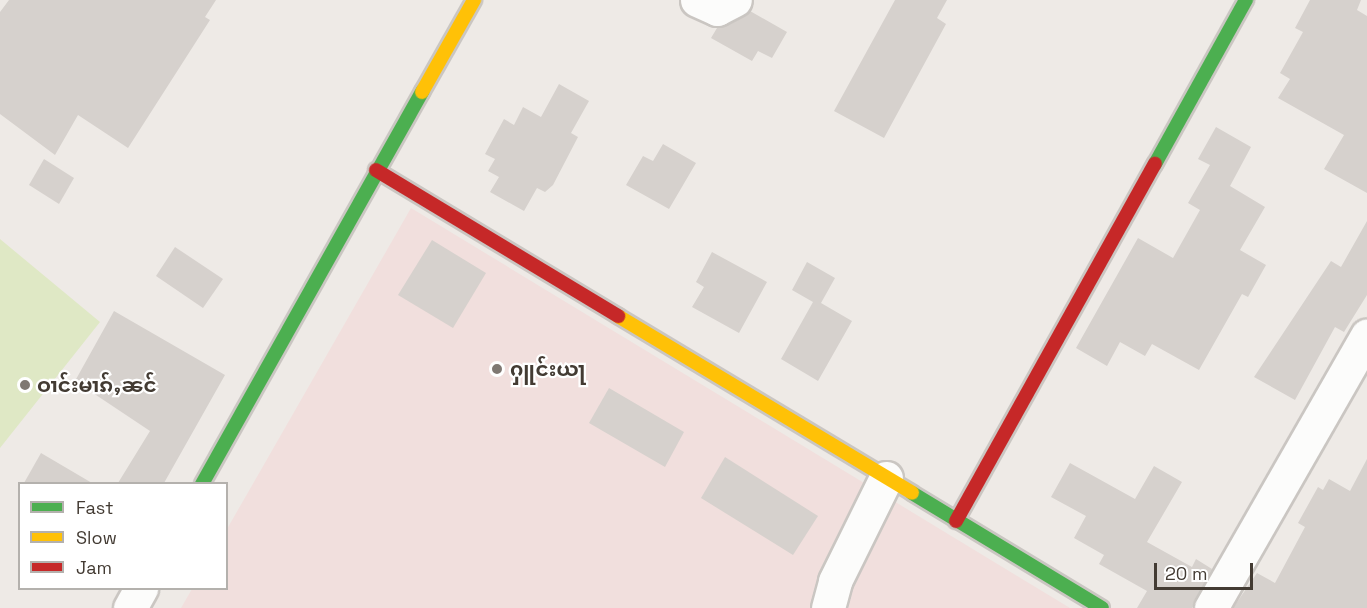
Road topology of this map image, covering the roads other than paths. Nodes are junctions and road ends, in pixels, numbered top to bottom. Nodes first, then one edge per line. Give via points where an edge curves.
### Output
1 (474, 0) edge
2 (697, 0) edge
3 (735, 0) edge
4 (1246, 0) edge
5 (376, 170) junction
6 (1367, 336) edge
7 (886, 478) junction
8 (203, 482) edge
9 (956, 521) junction
10 (140, 590) edge
11 (130, 608) edge
12 (828, 608) edge
13 (1102, 608) edge
14 (1211, 608) edge

1 - 5 street
2 - 3 street via 717,9
4 - 9 street
5 - 7 street
5 - 8 street
6 - 14 street
7 - 9 street
7 - 12 street via 835,581
9 - 13 street
10 - 11 street

